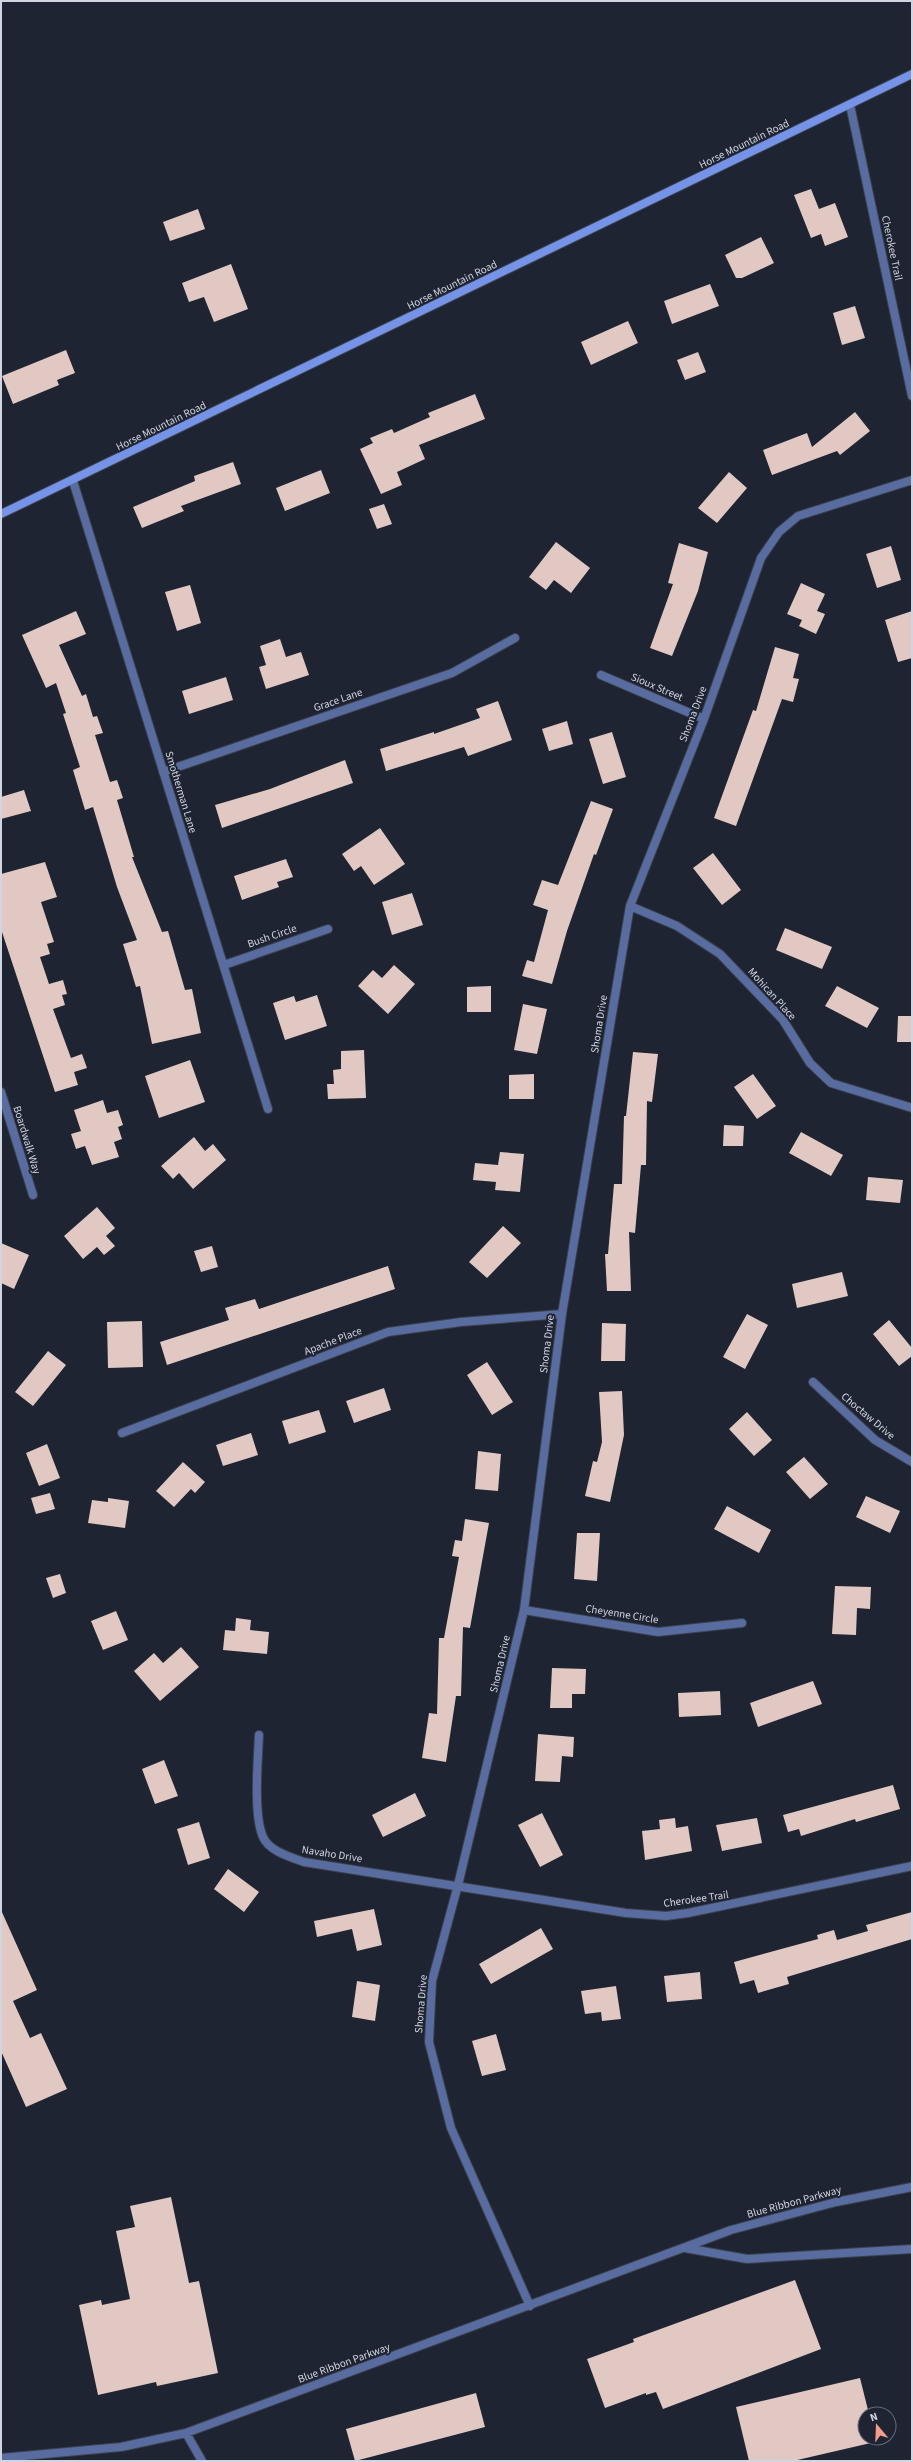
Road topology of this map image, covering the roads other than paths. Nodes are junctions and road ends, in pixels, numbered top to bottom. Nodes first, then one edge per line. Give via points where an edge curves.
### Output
1 (912, 74) edge
2 (850, 105) junction
3 (912, 396) edge
4 (912, 480) edge
5 (73, 481) junction
6 (1, 514) edge
7 (515, 638) dead end
8 (602, 675) dead end
9 (704, 719) junction
10 (163, 772) junction
11 (630, 906) junction
12 (328, 929) dead end
13 (224, 965) junction
14 (1, 1092) edge
15 (912, 1108) edge
16 (268, 1109) dead end
17 (33, 1195) dead end
18 (562, 1314) junction
19 (813, 1382) dead end
20 (122, 1433) dead end
21 (912, 1462) edge
22 (524, 1610) junction
23 (742, 1623) dead end
24 (259, 1735) dead end
25 (912, 1866) edge
26 (458, 1886) junction
27 (912, 2187) edge
28 (684, 2248) junction
29 (912, 2249) edge
30 (530, 2306) junction
31 (186, 2433) junction
32 (1, 2458) edge
33 (202, 2461) edge

1 - 2 street, Horse Mountain Road
2 - 3 street, Cherokee Trail
2 - 5 street, Horse Mountain Road
4 - 9 street, Shoma Drive via 798,516 779,532 761,558
5 - 6 street, Horse Mountain Road
5 - 10 street, Smotherman Lane
7 - 10 street, Grace Lane via 452,673
8 - 9 street, Sioux Street
9 - 11 street, Shoma Drive
10 - 13 street, Smotherman Lane
11 - 15 street, Mohican Place via 677,926 720,954 783,1020 810,1063 831,1083
11 - 18 street, Shoma Drive
12 - 13 street, Bush Circle
13 - 16 street, Smotherman Lane
14 - 17 street, Boardwalk Way
18 - 20 street, Apache Place via 461,1322 388,1332
18 - 22 street, Shoma Drive
19 - 21 street, Choctaw Drive via 875,1440
22 - 23 street, Cheyenne Circle via 658,1632
22 - 26 street, Shoma Drive
24 - 26 street, Navaho Drive via 259,1820 262,1836 267,1843 285,1856 304,1862
25 - 26 street, Cherokee Trail via 717,1908 666,1916 626,1913
26 - 30 street, Shoma Drive via 432,1981 429,2042 451,2128
27 - 28 street, Blue Ribbon Parkway via 813,2208 731,2230
28 - 29 street via 747,2259
28 - 30 street, Blue Ribbon Parkway
30 - 31 street, Blue Ribbon Parkway
31 - 32 street, Blue Ribbon Parkway via 121,2447
31 - 33 street

